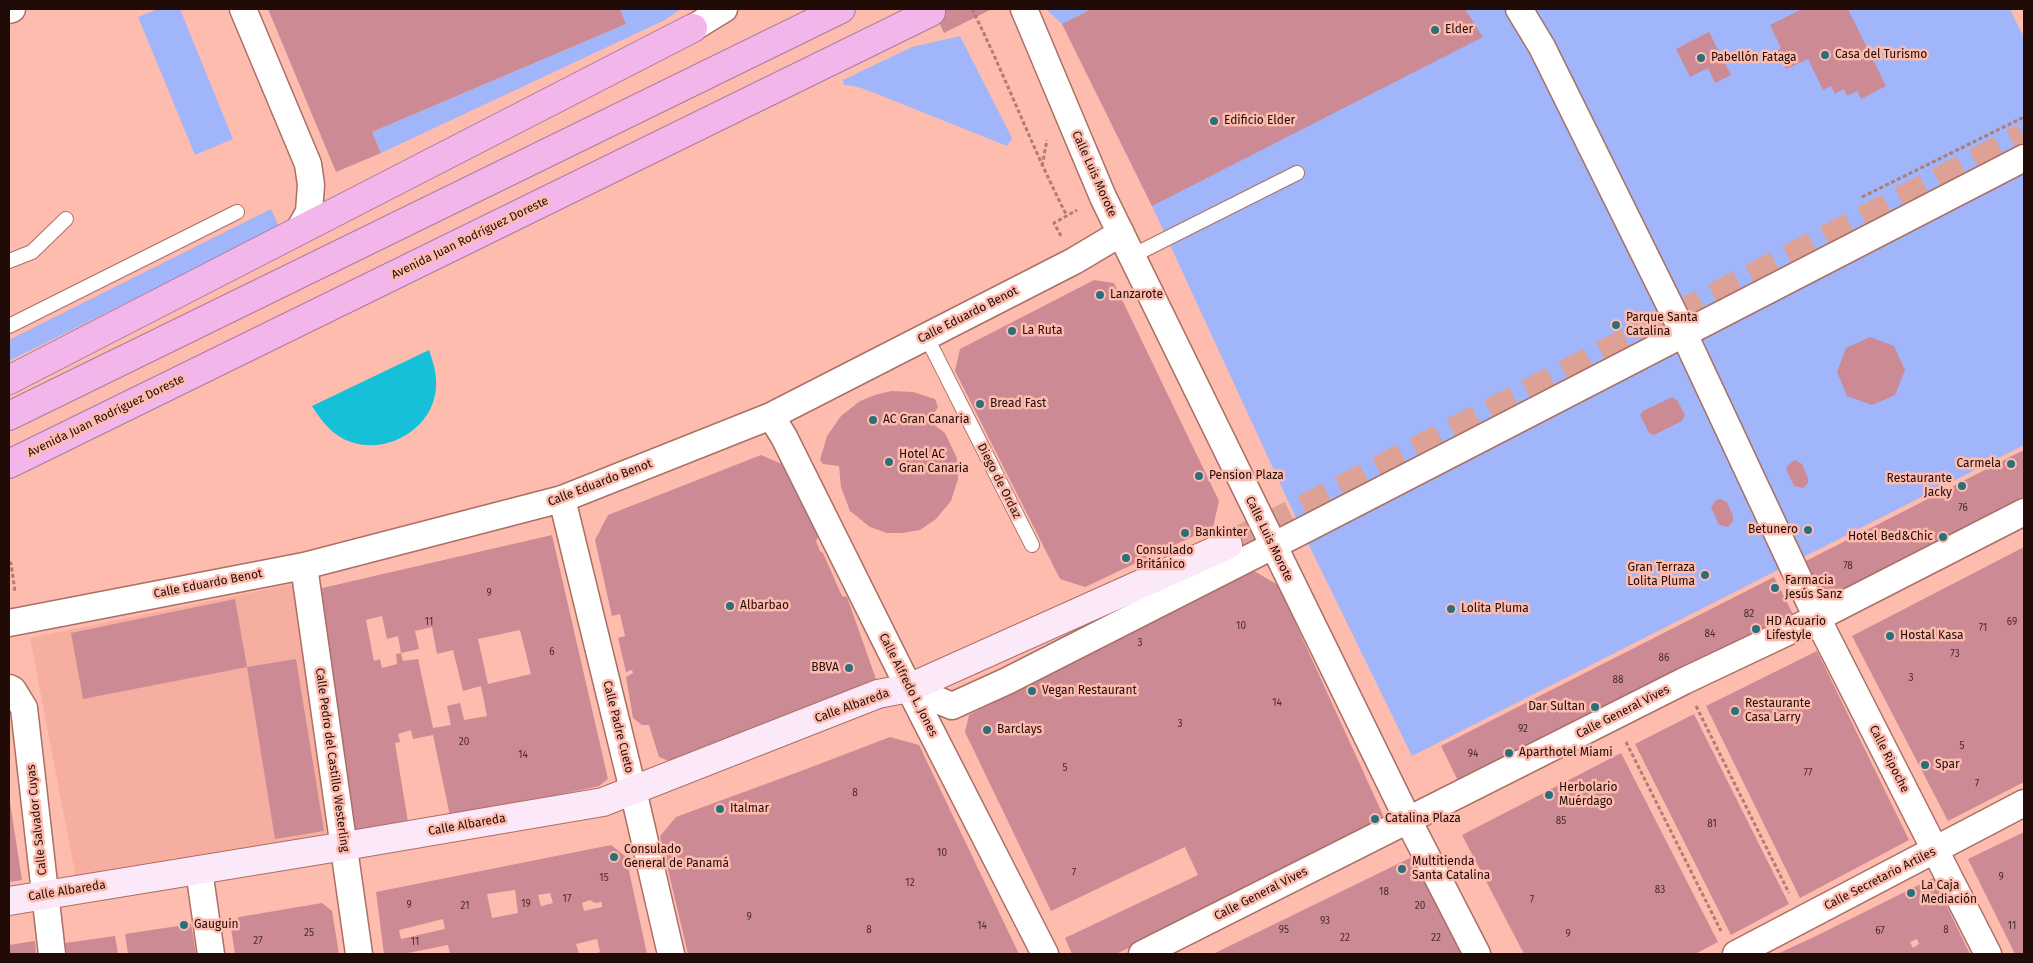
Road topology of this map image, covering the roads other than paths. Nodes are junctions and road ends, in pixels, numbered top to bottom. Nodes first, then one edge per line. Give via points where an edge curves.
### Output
1 (243, 9) edge
2 (716, 9) edge
3 (724, 9) edge
4 (841, 9) edge
5 (1024, 9) edge
6 (1519, 9) edge
7 (931, 12) dead end
8 (692, 28) junction
9 (2024, 158) edge
10 (1297, 173) dead end
11 (236, 212) dead end
12 (66, 219) dead end
13 (299, 230) junction
14 (1127, 244) junction
15 (9, 261) edge
16 (9, 326) edge
17 (1684, 334) junction
18 (926, 336) junction
19 (9, 380) edge
20 (9, 416) edge
21 (771, 416) junction
22 (9, 464) edge
23 (562, 499) junction
24 (2024, 512) edge
25 (1032, 545) dead end
26 (1228, 545) tunnel mouth
27 (1273, 546) junction
28 (304, 566) junction
29 (1817, 618) junction
30 (9, 623) edge
31 (908, 688) junction
32 (11, 689) edge
33 (633, 790) junction
34 (2024, 803) edge
35 (1408, 820) junction
36 (345, 846) junction
37 (1936, 850) junction
38 (199, 870) junction
39 (44, 894) junction
40 (9, 901) edge
41 (1730, 945) edge
42 (52, 954) edge
43 (211, 954) edge
44 (359, 954) edge
45 (671, 954) edge
46 (1045, 954) edge
47 (1142, 954) edge
48 (1477, 954) edge
49 (1988, 954) edge

1 - 13 street via 308,164 309,212
2 - 8 street
3 - 8 street
4 - 20 highway
5 - 14 street, Calle Luis Morote via 1103,196
6 - 17 street via 1546,56
7 - 22 highway, Avenida Juan Rodríguez Doreste
8 - 13 highway
9 - 17 street
10 - 14 lane
11 - 16 lane
12 - 15 lane via 32,252
13 - 19 highway
14 - 18 street, Calle Eduardo Benot via 1074,261
14 - 27 street, Calle Luis Morote
17 - 27 street
17 - 29 street, Calle Ripoche
18 - 21 street, Calle Eduardo Benot
18 - 25 lane, Diego de Ordaz
21 - 23 street, Calle Eduardo Benot
21 - 31 street, Calle Alfredo L. Jones
23 - 28 street, Calle Eduardo Benot
23 - 33 street, Calle Padre Cueto
24 - 29 street, Calle General Vives
26 - 31 street, Calle Albareda
27 - 31 street via 952,706
27 - 35 street, Calle Luis Morote
28 - 30 street, Calle Eduardo Benot
28 - 36 street, Calle Pedro del Castillo Westerling
29 - 35 street, Calle General Vives
29 - 37 street, Calle Ripoche
31 - 33 street, Calle Albareda via 878,694
31 - 46 street, Calle Alfredo L. Jones
32 - 39 street, Calle Salvador Cuyas via 24,708
33 - 36 street, Calle Albareda via 603,802
33 - 45 street, Calle Padre Cueto
34 - 37 street, Calle Secretario Artiles
35 - 47 street, Calle General Vives
35 - 48 street, Calle Luis Morote
36 - 38 street, Calle Albareda
36 - 44 street, Calle Pedro del Castillo Westerling
37 - 41 street, Calle Secretario Artiles via 1802,920
37 - 49 street, Calle Ripoche
38 - 39 street, Calle Albareda
38 - 43 street
39 - 40 street, Calle Albareda
39 - 42 street, Calle Salvador Cuyas

